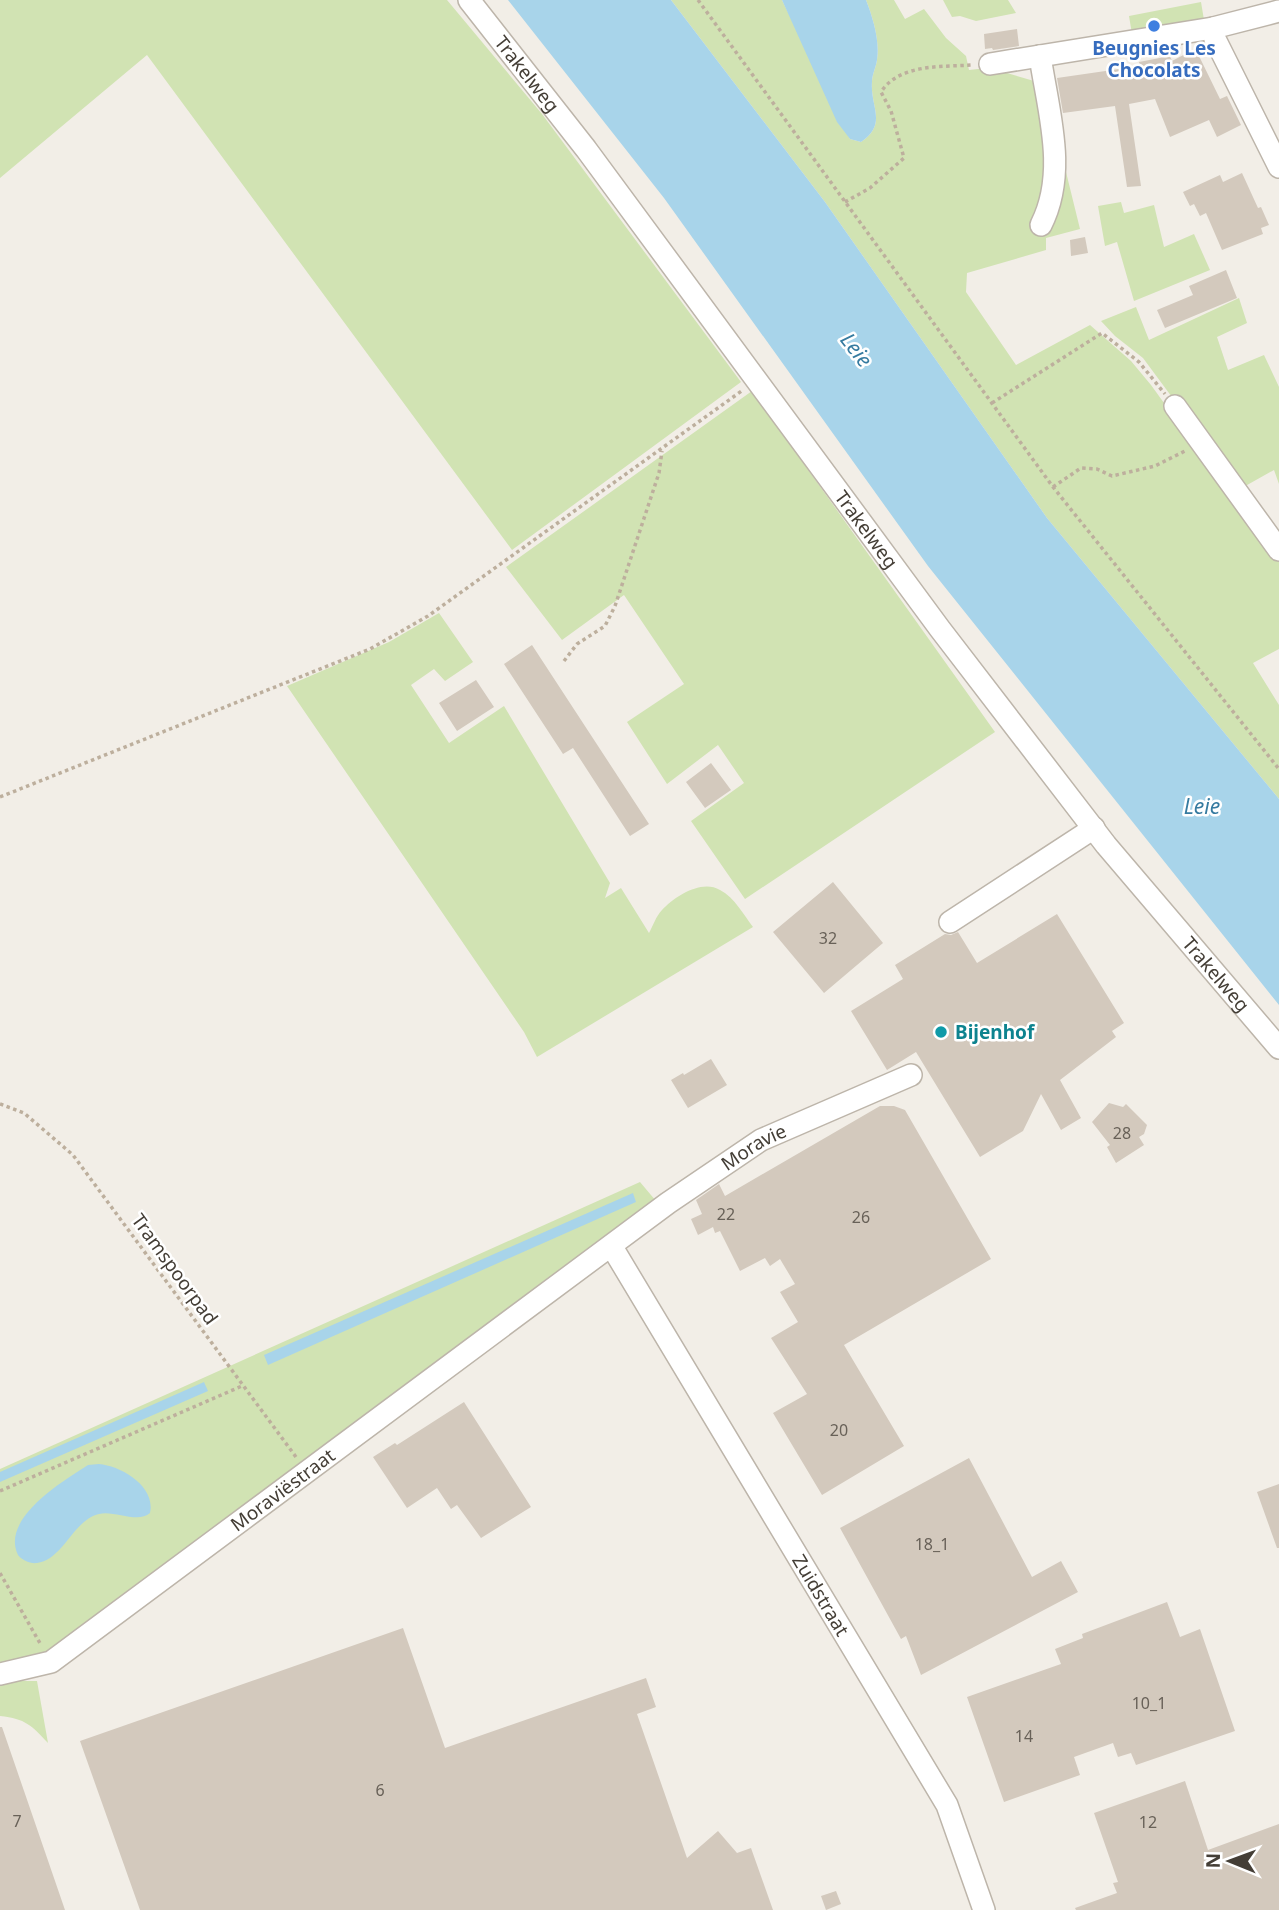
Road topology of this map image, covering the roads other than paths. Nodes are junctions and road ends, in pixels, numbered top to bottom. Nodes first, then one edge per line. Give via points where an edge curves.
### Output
1 (468, 0) edge
2 (1279, 10) edge
3 (1213, 28) junction
4 (1040, 56) junction
5 (990, 64) road end
6 (1279, 167) edge
7 (1041, 225) dead end
8 (1175, 406) road end
9 (1279, 550) edge
10 (1094, 828) junction
11 (950, 922) dead end
12 (1279, 1048) edge
13 (911, 1074) dead end
14 (612, 1247) junction
15 (559, 1286) joint
16 (0, 1674) edge
17 (984, 1910) edge

1 - 10 street, Trakelweg via 586,149
2 - 3 street
3 - 4 street
3 - 6 street
4 - 5 street
4 - 7 street via 1056,165
8 - 9 street
10 - 11 street
10 - 12 street, Trakelweg
13 - 14 street, Moravie via 761,1140
14 - 15 street, Moravie
14 - 17 street, Zuidstraat via 947,1805
15 - 16 street, Moraviëstraat via 51,1662

